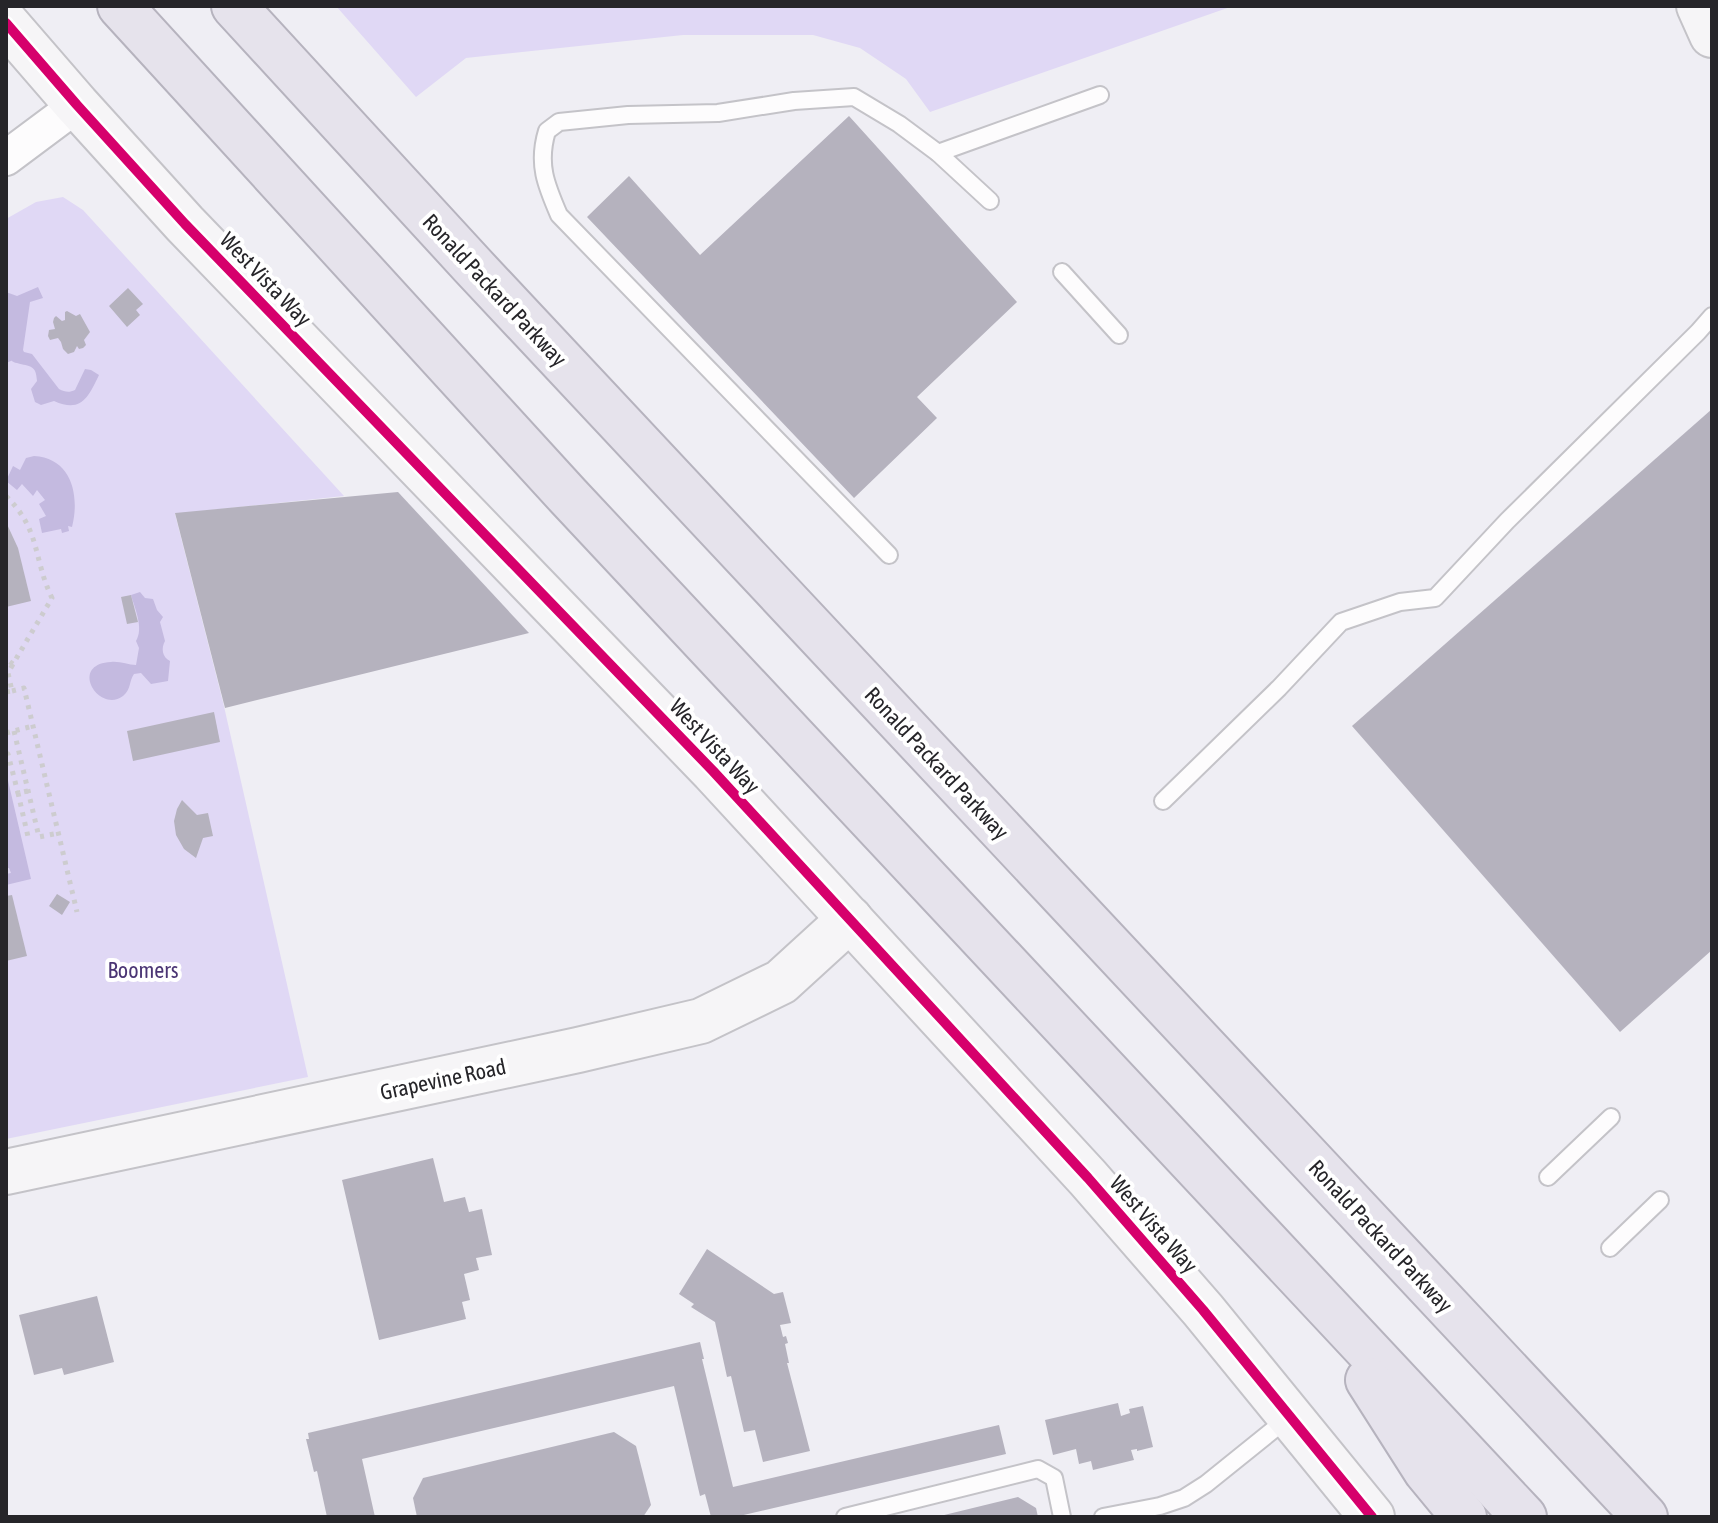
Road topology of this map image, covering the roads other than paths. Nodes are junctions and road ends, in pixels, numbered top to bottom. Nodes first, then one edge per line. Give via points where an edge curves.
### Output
1 (120, 6) edge
2 (234, 6) edge
3 (1699, 6) edge
4 (6, 23) edge
5 (1712, 35) edge
6 (1100, 95) dead end
7 (77, 105) junction
8 (938, 153) junction
9 (6, 158) edge
10 (990, 201) dead end
11 (1062, 272) dead end
12 (1712, 316) edge
13 (1119, 335) dead end
14 (889, 555) dead end
15 (1163, 801) dead end
16 (850, 919) junction
17 (1611, 1117) dead end
18 (6, 1172) edge
19 (1548, 1177) dead end
20 (1660, 1200) dead end
21 (1610, 1248) dead end
22 (1308, 1287) junction
23 (1290, 1416) junction
24 (1582, 1450) junction
25 (845, 1517) edge
26 (1062, 1517) edge
27 (1103, 1517) edge
28 (1372, 1517) edge
29 (1464, 1517) edge
30 (1524, 1517) edge
31 (1645, 1517) edge
32 (1656, 1517) edge

1 - 22 highway via 568,496
2 - 24 highway, Ronald Packard Parkway
3 - 5 main road
4 - 7 main road, West Vista Way
6 - 8 lane
7 - 9 street
7 - 16 main road, West Vista Way
8 - 10 lane
8 - 14 lane via 854,97 718,113 559,122 547,131 542,148 544,179 559,215
11 - 13 lane
12 - 15 lane via 1435,598 1400,602 1341,622
16 - 18 main road, Grapevine Road via 781,982 701,1021
16 - 23 main road, West Vista Way via 1088,1178
17 - 19 lane
20 - 21 lane
22 - 29 highway via 1426,1471
22 - 30 highway
23 - 27 lane via 1184,1498
23 - 28 main road, West Vista Way
24 - 31 highway, Ronald Packard Parkway
24 - 32 highway
25 - 26 lane via 1038,1469 1054,1478

